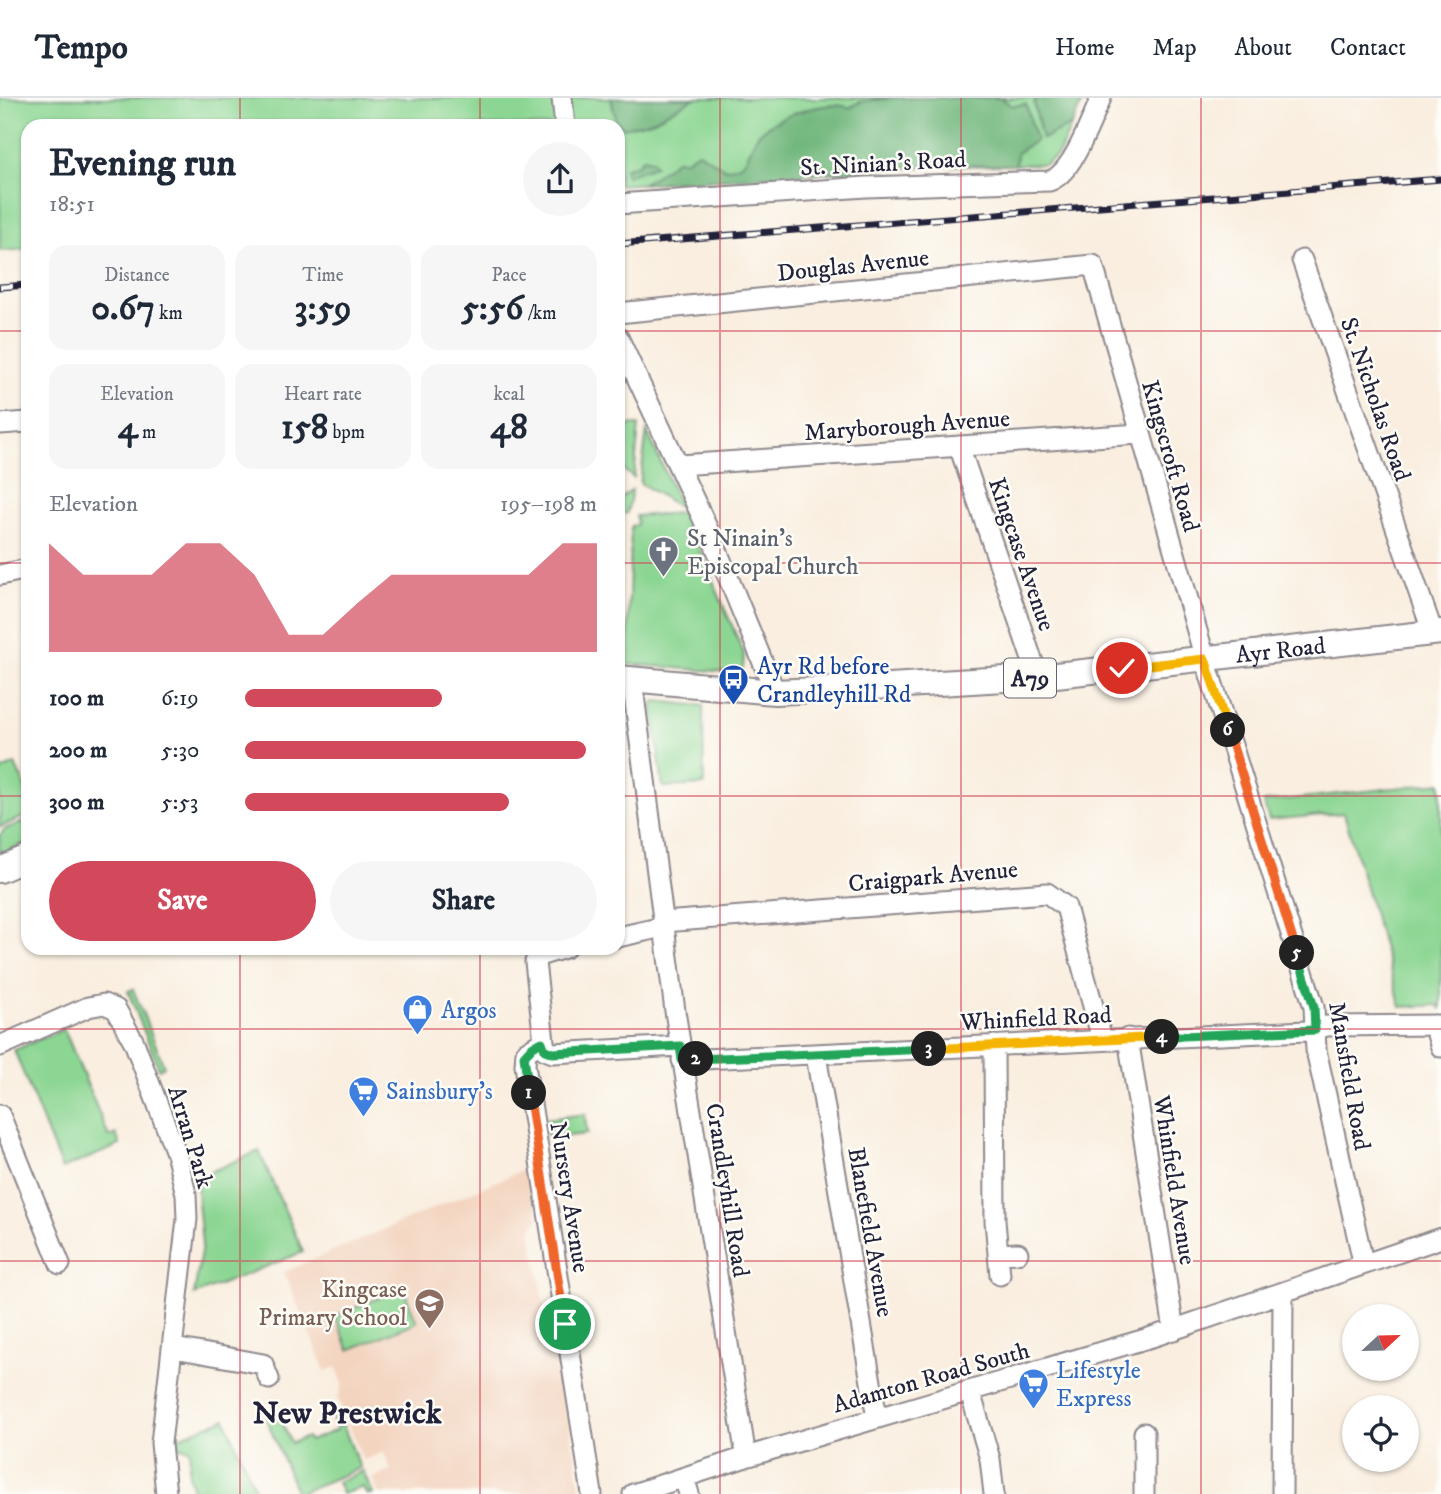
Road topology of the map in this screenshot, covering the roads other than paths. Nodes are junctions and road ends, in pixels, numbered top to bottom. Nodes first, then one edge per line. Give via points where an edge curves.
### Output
1 (562, 98) edge
2 (1101, 98) edge
3 (564, 119) edge
4 (625, 204) edge
5 (1302, 260) dead end
6 (1093, 265) joint
7 (625, 312) edge
8 (625, 352) edge
9 (21, 422) edge
10 (0, 424) edge
11 (1139, 434) junction
12 (959, 446) junction
13 (679, 465) junction
14 (21, 570) edge
15 (0, 575) edge
16 (1437, 633) edge
17 (1205, 659) junction
18 (1038, 677) junction
19 (625, 679) edge
20 (775, 692) junction
21 (21, 861) edge
22 (0, 870) edge
23 (663, 925) junction
24 (625, 935) edge
25 (544, 955) edge
26 (1437, 1025) edge
27 (1315, 1030) junction
28 (1128, 1038) junction
29 (1102, 1039) junction
30 (542, 1042) junction
31 (994, 1045) junction
32 (0, 1046) edge
33 (1441, 1047) edge
34 (681, 1053) junction
35 (816, 1055) junction
36 (0, 1115) edge
37 (1441, 1238) edge
38 (1363, 1262) junction
39 (60, 1264) dead end
40 (1000, 1275) dead end
41 (1283, 1294) junction
42 (1174, 1330) junction
43 (174, 1348) junction
44 (269, 1379) dead end
45 (970, 1391) junction
46 (877, 1418) junction
47 (1144, 1433) dead end
48 (746, 1457) junction
49 (687, 1485) edge
50 (166, 1494) edge
51 (592, 1494) edge
52 (634, 1494) edge
53 (994, 1494) edge
54 (1144, 1494) edge
55 (1283, 1494) edge

1 - 3 street
2 - 4 street, St. Ninian's Road via 1059,179
5 - 16 street, St. Nicholas Road
6 - 7 street, Douglas Avenue
6 - 11 street, Kingscroft Road
8 - 13 street
9 - 10 street
11 - 12 street, Maryborough Avenue
11 - 17 street, Kingscroft Road
12 - 13 street, Maryborough Avenue
12 - 18 street, Kingcase Avenue
13 - 20 street
14 - 15 street
16 - 17 main road, Ayr Road / A79
17 - 18 main road, Ayr Road / A79
17 - 27 street, Mansfield Road via 1314,1007
18 - 20 main road, Ayr Road / A79
19 - 20 main road, Ayr Road / A79
19 - 23 street, Crandleyhill Road
21 - 22 main road
23 - 24 street, Craigpark Avenue
23 - 29 street, Craigpark Avenue via 1047,893 1066,907
23 - 34 street, Crandleyhill Road
25 - 30 street via 535,962
26 - 27 street, Whinfield Road via 1327,1026
26 - 33 street
27 - 28 street, Whinfield Road
27 - 38 street, Mansfield Road
28 - 29 street, Whinfield Road
28 - 42 street, Whinfield Avenue
29 - 31 street, Whinfield Road
30 - 34 street, Whinfield Road via 545,1050 553,1053
30 - 51 street, Nursery Avenue via 526,1052 525,1065
31 - 35 street, Whinfield Road
31 - 40 street via 995,1221 1009,1253
32 - 43 street, Arran Park via 97,1004 116,1009 124,1018 176,1153 186,1194
34 - 35 street, Whinfield Road
34 - 48 street, Crandleyhill Road
35 - 46 street, Blanefield Avenue
36 - 39 street
37 - 38 street, Adamton Road South
38 - 41 street, Adamton Road South
41 - 42 street, Adamton Road South
41 - 55 street
42 - 45 street, Adamton Road South
43 - 44 street via 262,1364
43 - 50 street, Arran Park via 161,1443
45 - 46 street, Adamton Road South
45 - 53 street via 990,1460
46 - 48 street, Adamton Road South
47 - 54 street
48 - 49 street, Adamton Road South
49 - 52 street, Adamton Road South

